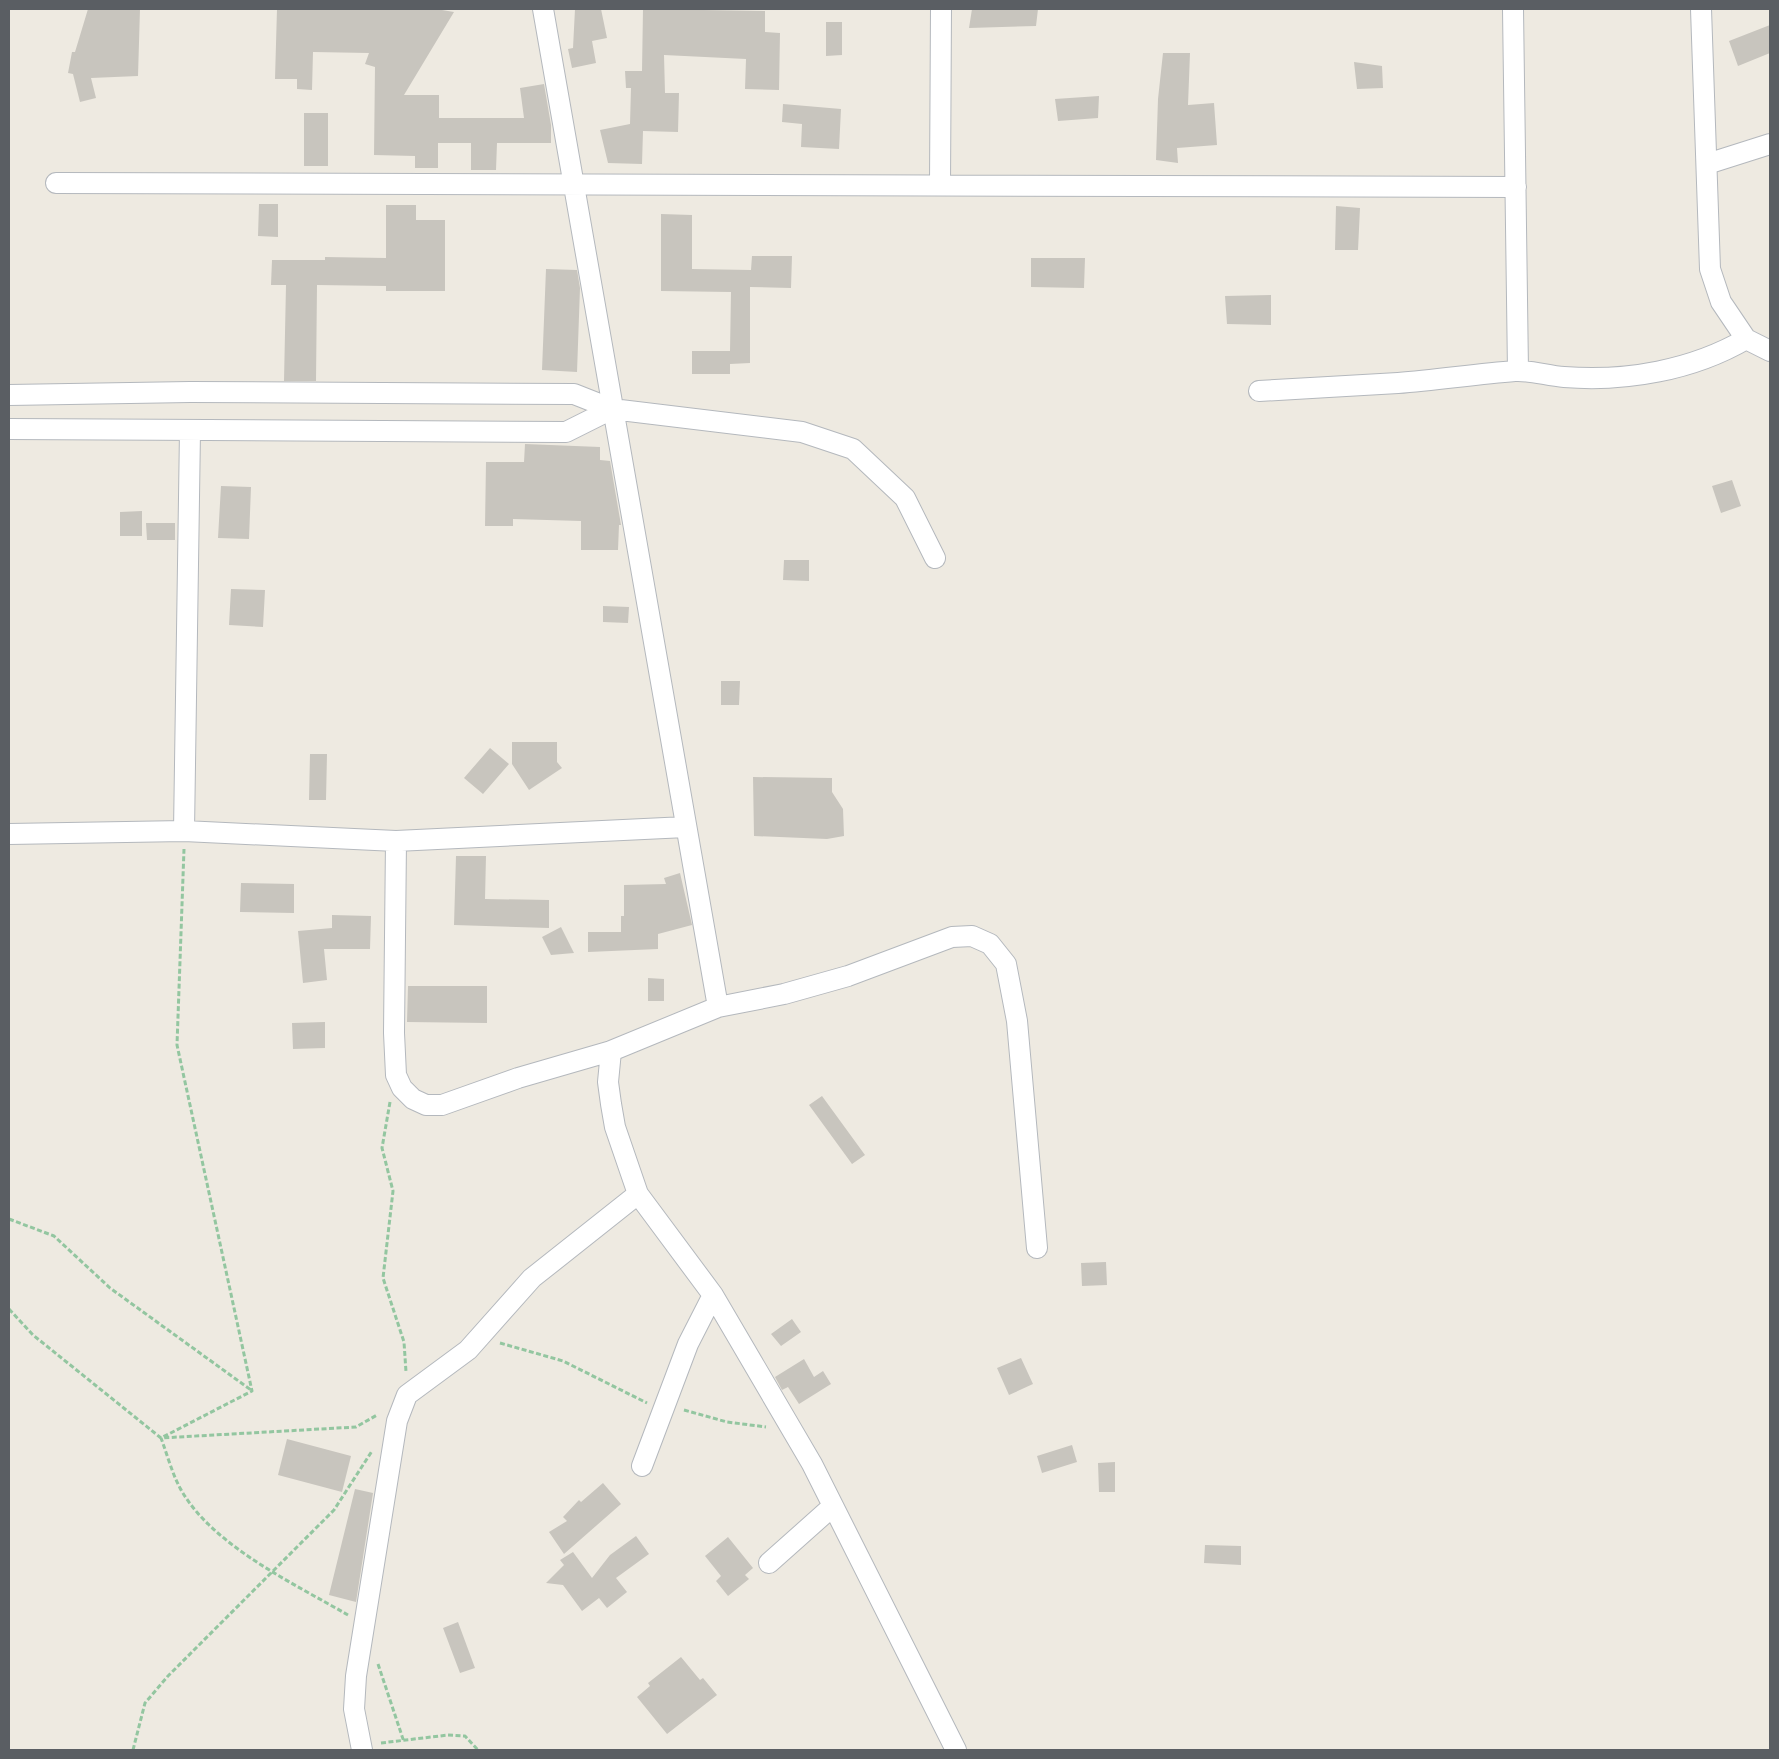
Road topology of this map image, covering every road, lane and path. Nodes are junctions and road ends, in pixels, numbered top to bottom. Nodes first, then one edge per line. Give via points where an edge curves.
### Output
1 (543, 9) edge
2 (941, 9) edge
3 (1513, 9) edge
4 (1702, 9) edge
5 (1770, 144) edge
6 (1707, 164) junction
7 (56, 183) dead end
8 (940, 184) junction
9 (575, 185) junction
10 (1516, 187) junction
11 (1746, 339) junction
12 (1770, 352) edge
13 (1518, 371) junction
14 (1259, 391) dead end
15 (9, 396) edge
16 (612, 409) junction
17 (9, 429) edge
18 (190, 431) junction
19 (935, 558) dead end
20 (686, 827) junction
21 (184, 831) junction
22 (9, 834) edge
23 (396, 841) junction
24 (718, 1007) junction
25 (611, 1051) junction
26 (396, 1075) junction
27 (638, 1194) junction
28 (9, 1219) edge
29 (1037, 1248) dead end
30 (713, 1295) junction
31 (9, 1309) edge
32 (252, 1391) junction
33 (407, 1394) junction
34 (161, 1438) junction
35 (376, 1444) dead end
36 (642, 1466) dead end
37 (833, 1506) junction
38 (769, 1563) dead end
39 (272, 1572) junction
40 (366, 1626) junction
41 (377, 1661) dead end
42 (404, 1742) junction
43 (362, 1747) edge
44 (133, 1750) edge
45 (478, 1750) edge
46 (956, 1750) edge

1 - 9 street
2 - 8 street
3 - 10 street
4 - 6 street
5 - 6 street
6 - 11 street via 1710,269 1721,302
7 - 9 street
8 - 9 street
8 - 10 street
9 - 16 street
10 - 13 street
11 - 12 street
11 - 13 street via 1701,362 1652,372 1611,377 1565,377
13 - 14 street via 1397,383
15 - 16 street via 190,392 574,394
16 - 18 street via 566,432
16 - 19 street via 802,432 853,449 905,498
16 - 20 street
17 - 18 street
18 - 21 street
20 - 23 street
20 - 24 street
21 - 22 street
21 - 23 street
21 - 32 path via 178,1046
23 - 26 street
24 - 25 street
24 - 29 street via 784,994 848,976 952,937 972,936 990,944 1006,964 1017,1021
25 - 26 street via 518,1078 442,1105 426,1105 413,1099 402,1088
25 - 27 street via 608,1082 615,1127
26 - 33 path via 382,1148 393,1191 383,1278 404,1342
27 - 30 street
27 - 33 street via 532,1278 468,1350
28 - 32 path via 54,1236 110,1288
30 - 36 street via 688,1344
30 - 37 street via 812,1464
31 - 34 path via 33,1335
32 - 34 path
33 - 34 path via 356,1427
33 - 40 street via 397,1422
34 - 39 path via 180,1488 214,1531
35 - 39 path via 334,1510
37 - 38 street
37 - 46 street
39 - 40 path
39 - 44 path via 145,1703
40 - 43 street via 356,1676 354,1708
41 - 42 path
42 - 43 path
42 - 45 path via 448,1735 465,1736

